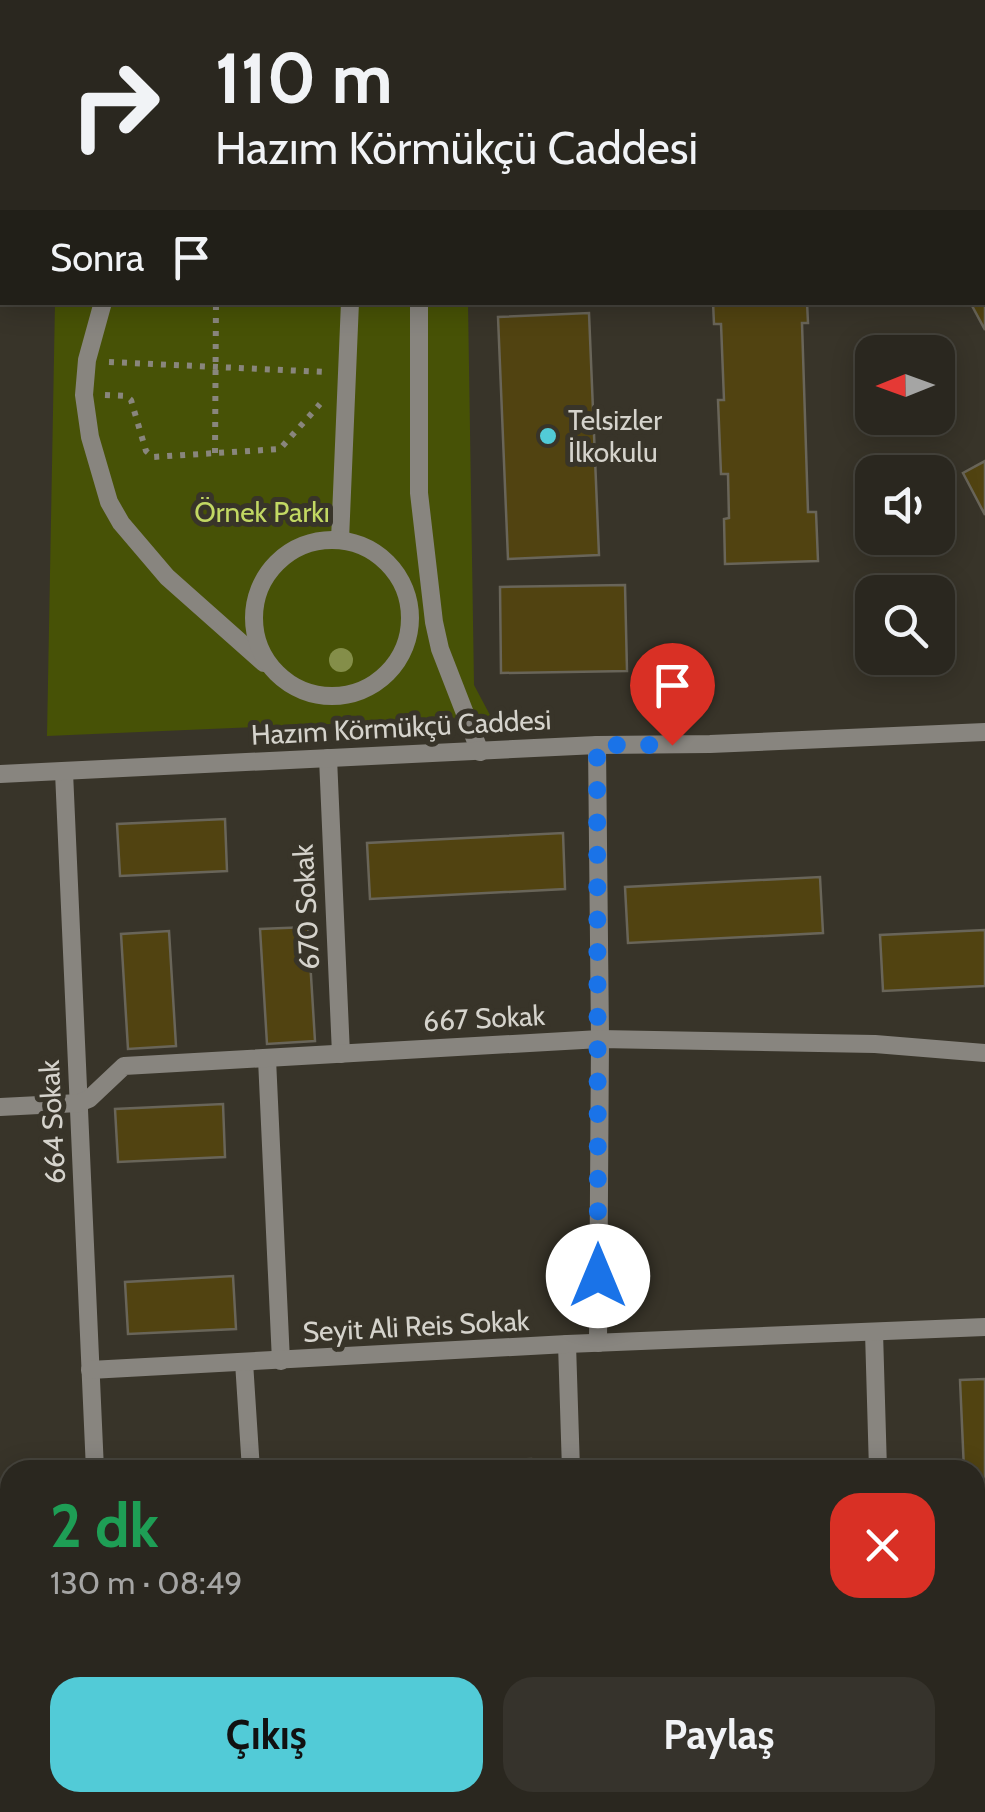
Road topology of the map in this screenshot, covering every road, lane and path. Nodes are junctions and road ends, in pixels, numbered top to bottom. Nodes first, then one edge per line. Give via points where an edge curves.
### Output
1 (102, 305) edge
2 (216, 305) edge
3 (350, 305) edge
4 (419, 305) edge
5 (87, 360) junction
6 (215, 368) junction
7 (347, 372) junction
8 (84, 394) junction
9 (214, 453) junction
10 (340, 540) junction
11 (437, 634) junction
12 (396, 661) junction
13 (274, 672) junction
14 (985, 732) edge
15 (597, 745) junction
16 (480, 752) junction
17 (328, 758) junction
18 (64, 772) junction
19 (0, 774) edge
20 (600, 1039) junction
21 (340, 1054) junction
22 (985, 1054) edge
23 (267, 1060) junction
24 (79, 1103) junction
25 (0, 1107) edge
26 (985, 1327) edge
27 (874, 1332) junction
28 (598, 1343) junction
29 (567, 1344) junction
30 (282, 1361) junction
31 (244, 1362) junction
32 (90, 1370) junction
33 (94, 1460) edge
34 (250, 1460) edge
35 (571, 1460) edge
36 (878, 1460) edge

1 - 5 street
2 - 6 path
3 - 7 street
4 - 11 street via 419,494
5 - 6 path
5 - 8 street
6 - 7 path
6 - 9 path
7 - 9 path via 280,449
7 - 10 street
8 - 9 path via 131,400 149,455
8 - 13 street via 103,486 121,523 167,577
10 - 12 street via 381,557 404,588 410,623
10 - 13 street via 300,546 264,579 254,626
11 - 12 street
11 - 16 street
12 - 13 street via 377,681 343,695 306,692
14 - 15 street, Hazım Körmükçü Caddesi
15 - 16 street, Hazım Körmükçü Caddesi
15 - 20 street
16 - 17 street, Hazım Körmükçü Caddesi
17 - 18 street, Hazım Körmükçü Caddesi
17 - 21 street, 670 Sokak
18 - 19 street, Hazım Körmükçü Caddesi
18 - 24 street, 664 Sokak
20 - 21 street, 667 Sokak
20 - 22 street, 667 Sokak via 875,1044
20 - 28 street
21 - 23 street, 667 Sokak
23 - 24 street, 667 Sokak via 124,1066
23 - 30 street
24 - 25 street
24 - 32 street, 664 Sokak
26 - 27 street, Seyit Ali Reis Sokak
27 - 28 street, Seyit Ali Reis Sokak
27 - 36 street
28 - 29 street, Seyit Ali Reis Sokak
29 - 30 street, Seyit Ali Reis Sokak
29 - 35 street
30 - 31 street, Seyit Ali Reis Sokak
31 - 32 street, Seyit Ali Reis Sokak
31 - 34 street
32 - 33 street, 664 Sokak

